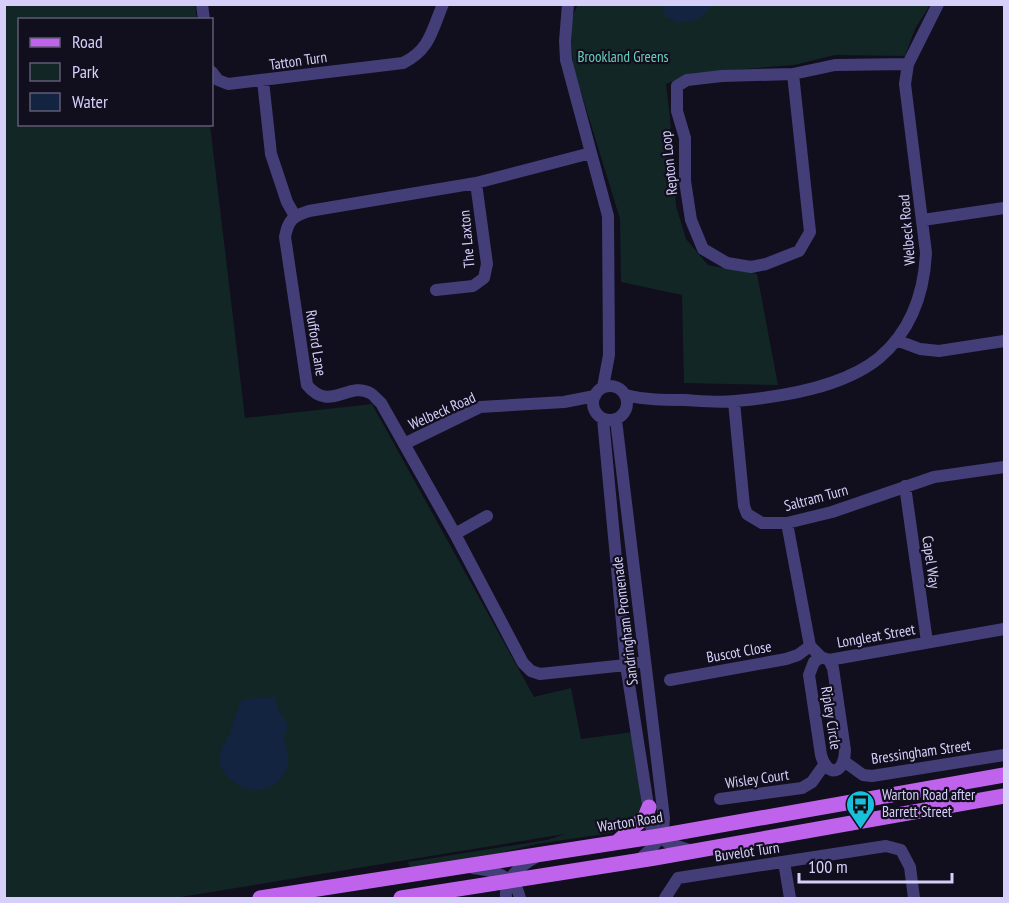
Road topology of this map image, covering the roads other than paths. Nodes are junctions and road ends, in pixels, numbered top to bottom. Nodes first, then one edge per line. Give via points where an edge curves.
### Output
1 (443, 4) edge
2 (568, 4) edge
3 (578, 4) edge
4 (938, 4) edge
5 (567, 20) junction
6 (908, 64) junction
7 (213, 73) edge
8 (793, 74) junction
9 (263, 81) junction
10 (591, 153) junction
11 (476, 183) junction
12 (1005, 208) edge
13 (295, 216) junction
14 (923, 220) junction
15 (436, 290) dead end
16 (896, 340) junction
17 (1005, 341) edge
18 (609, 355) junction
19 (621, 391) junction
20 (597, 397) junction
21 (654, 399) junction
22 (734, 402) junction
23 (627, 409) junction
24 (603, 419) junction
25 (616, 420) junction
26 (404, 444) junction
27 (1005, 467) edge
28 (905, 486) junction
29 (487, 516) dead end
30 (787, 522) junction
31 (455, 534) junction
32 (1005, 629) edge
33 (927, 642) junction
34 (810, 646) junction
35 (825, 658) junction
36 (644, 661) junction
37 (626, 665) junction
38 (670, 680) dead end
39 (1005, 755) edge
40 (845, 762) junction
41 (824, 765) junction
42 (1005, 775) edge
43 (985, 778) junction
44 (1005, 781) edge
45 (1005, 796) edge
46 (720, 799) dead end
47 (649, 807) junction
48 (660, 836) junction
49 (617, 842) junction
50 (692, 851) junction
51 (539, 855) junction
52 (640, 860) junction
53 (784, 862) junction
54 (462, 867) junction
55 (509, 881) junction
56 (260, 898) edge
57 (401, 898) edge
58 (506, 898) edge
59 (520, 898) edge
60 (665, 898) edge
61 (790, 898) edge
62 (914, 898) edge

1 - 9 street, Tatton Turn via 426,46 403,63
2 - 5 street
3 - 5 street
4 - 6 street, Welbeck Road
5 - 10 street via 566,60
6 - 8 street, Repton Loop via 835,65
6 - 14 street, Welbeck Road via 905,84
7 - 9 street via 228,84
8 - 8 street, Repton Loop via 711,77 687,80 677,86 692,220 703,249 727,263 751,267 788,256 799,251 810,232
9 - 13 street, Tatton Turn via 271,154
10 - 11 street
10 - 18 street via 608,216
11 - 13 street
11 - 15 street, The Laxton via 487,264 484,278 473,286
12 - 14 street
13 - 26 street, Rufford Lane via 288,223 285,237 307,385 323,398 370,393 381,403
14 - 16 street, Welbeck Road via 926,253 921,294
16 - 17 street via 939,351
16 - 22 street, Welbeck Road via 863,369 824,385
18 - 19 street
18 - 20 street
19 - 20 street
19 - 21 street, Welbeck Road
19 - 23 street
20 - 24 street via 596,412
20 - 26 street, Welbeck Road via 480,407
21 - 22 street, Welbeck Road
21 - 23 street, Welbeck Road
22 - 30 street, Saltram Turn via 747,514 771,525
23 - 25 street
24 - 25 street
24 - 37 street, Sandringham Promenade
25 - 36 street, Sandringham Promenade
26 - 31 street, Rufford Lane
27 - 28 street, Saltram Turn via 952,473
28 - 30 street, Saltram Turn via 832,512
28 - 33 street, Capel Way
29 - 31 street
30 - 34 street
31 - 37 street, Rufford Lane via 523,663 531,670 540,674
32 - 33 street, Longleat Street
33 - 35 street, Longleat Street
34 - 35 street, Longleat Street
34 - 38 street, Buscot Close via 786,659
35 - 40 street, Ripley Circle via 833,668
35 - 41 street, Ripley Circle via 814,662 810,675
36 - 37 street, Rufford Lane
36 - 48 street, Sandringham Promenade via 664,818
37 - 47 street, Sandringham Promenade
39 - 40 street, Bressingham Street via 872,776 863,775
40 - 41 street, Ripley Circle via 837,770
41 - 46 street, Wisley Court via 812,782 802,788
42 - 43 main road, Warton Road
43 - 44 street
43 - 48 main road, Warton Road
45 - 50 main road
47 - 48 street, Sandringham Promenade via 652,831
47 - 49 main road via 645,816
48 - 49 main road, Warton Road
48 - 50 street
48 - 52 street
49 - 51 main road, Warton Road
50 - 52 main road
51 - 54 main road, Warton Road
51 - 55 street via 521,865
52 - 55 main road
53 - 60 street, Buvelot Turn via 678,878
53 - 61 street
53 - 62 street, Buvelot Turn via 886,846 901,850 910,867
54 - 55 street via 496,872
54 - 56 main road, Warton Road
55 - 57 main road
55 - 58 street
55 - 59 street

